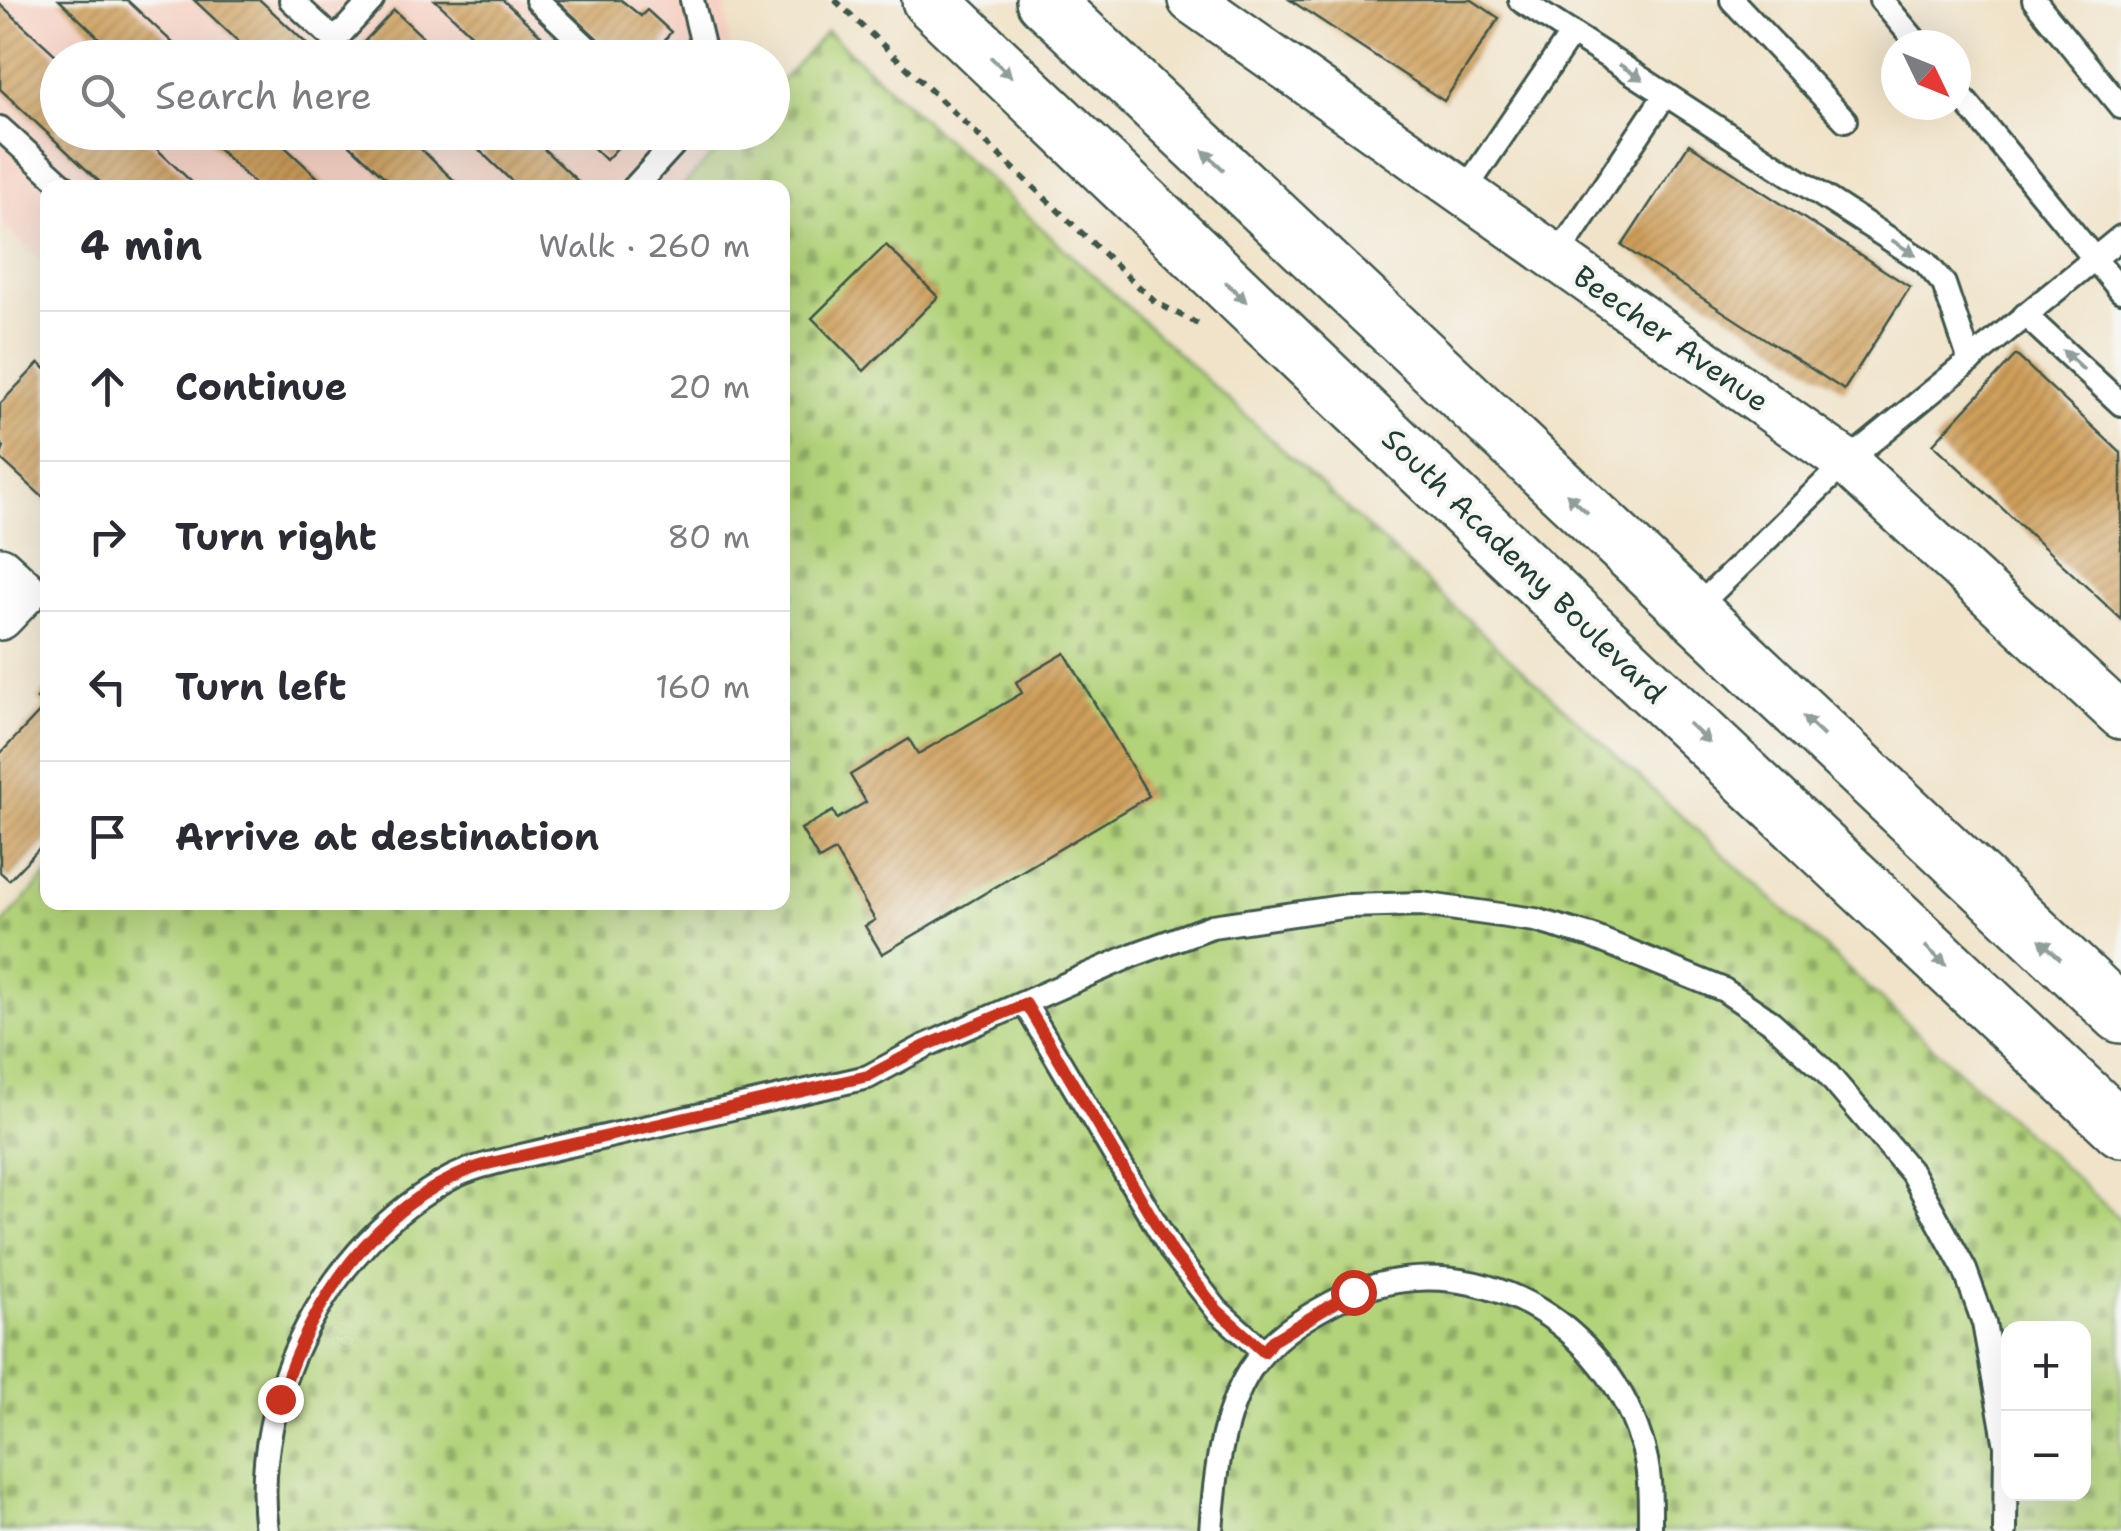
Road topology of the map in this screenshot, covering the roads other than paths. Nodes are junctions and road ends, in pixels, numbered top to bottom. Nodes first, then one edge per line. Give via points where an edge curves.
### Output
1 (291, 0) edge
2 (372, 0) edge
3 (537, 0) edge
4 (692, 0) edge
5 (930, 0) edge
6 (1044, 0) edge
7 (1190, 0) edge
8 (1520, 0) edge
9 (1732, 0) edge
10 (1882, 0) edge
11 (2034, 0) edge
12 (1906, 30) edge
13 (1572, 34) junction
14 (579, 40) edge
15 (702, 40) edge
16 (1665, 94) junction
17 (2121, 107) edge
18 (1971, 108) edge
19 (1845, 120) dead end
20 (0, 128) edge
21 (667, 150) edge
22 (57, 180) edge
23 (641, 180) edge
24 (1463, 193) junction
25 (2121, 236) edge
26 (1556, 258) junction
27 (2094, 258) junction
28 (2121, 290) edge
29 (2025, 315) junction
30 (1970, 361) junction
31 (2121, 404) edge
32 (1846, 462) junction
33 (0, 570) edge
34 (1692, 612) junction
35 (0, 616) edge
36 (2121, 716) edge
37 (1026, 1004) junction
38 (2121, 1015) edge
39 (2121, 1129) edge
40 (1264, 1352) junction
41 (266, 1531) edge
42 (1211, 1531) edge
43 (1650, 1531) edge
44 (2005, 1531) edge

1 - 2 lane via 335,40
3 - 14 lane
4 - 15 lane
5 -> 39 highway, South Academy Boulevard
34 -> 6 highway
7 - 24 street, Beecher Avenue
8 - 13 lane
9 - 19 lane
10 - 12 lane
11 - 17 lane
13 -> 16 lane
13 - 24 lane
16 - 26 lane
16 -> 30 lane via 1925,262 1944,284
18 - 27 lane
20 - 22 lane
21 - 23 lane
24 - 26 street, Beecher Avenue
25 - 27 lane
26 - 32 street, Beecher Avenue
27 - 28 lane
27 - 29 lane
29 - 30 lane
31 -> 29 lane
30 - 32 lane
32 - 34 lane
32 - 36 street, Beecher Avenue
33 - 35 street via 24,592
38 -> 34 highway
37 - 40 lane via 1173,1253 1217,1310
37 - 41 lane via 868,1076 475,1168 415,1202 334,1282 294,1356 270,1438
37 - 44 lane via 1212,926 1348,906 1421,904 1535,920 1724,990 1771,1022 1871,1120 1912,1173 1965,1270 1984,1323 2004,1430
40 - 42 lane via 1249,1371 1221,1447
40 - 43 lane via 1319,1310 1399,1278 1472,1280 1506,1292 1564,1328 1614,1381 1642,1442

